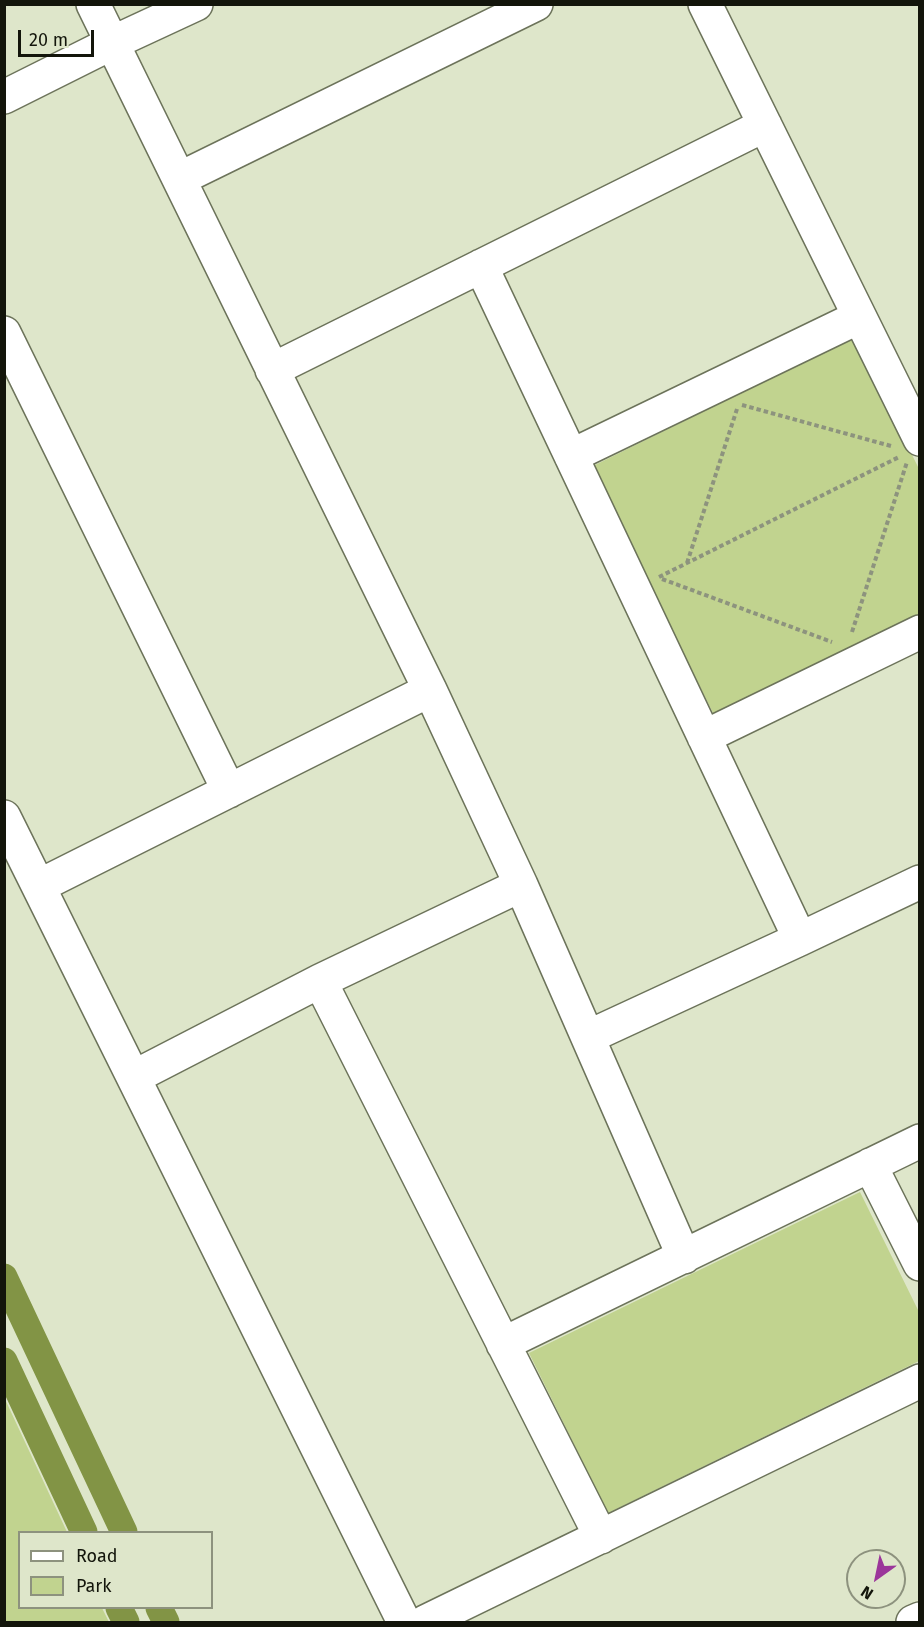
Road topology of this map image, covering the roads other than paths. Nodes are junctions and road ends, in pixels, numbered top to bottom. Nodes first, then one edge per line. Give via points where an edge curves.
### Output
1 (93, 4) edge
2 (196, 4) edge
3 (705, 4) edge
4 (532, 5) edge
5 (112, 43) junction
6 (4, 97) edge
7 (765, 125) junction
8 (179, 179) junction
9 (481, 266) junction
10 (860, 316) junction
11 (4, 333) edge
12 (272, 370) junction
13 (911, 445) edge
14 (571, 456) junction
15 (920, 632) edge
16 (430, 690) junction
17 (704, 737) junction
18 (229, 791) junction
19 (4, 817) edge
20 (920, 882) edge
21 (521, 885) junction
22 (39, 886) junction
23 (800, 939) junction
24 (320, 981) junction
25 (588, 1036) junction
26 (134, 1077) junction
27 (920, 1141) edge
28 (870, 1165) junction
29 (684, 1257) junction
30 (920, 1264) edge
31 (503, 1344) junction
32 (920, 1381) edge
33 (601, 1537) junction
34 (920, 1619) edge
35 (404, 1623) edge
36 (425, 1623) edge
37 (913, 1623) edge

1 - 5 street
2 - 5 street
3 - 7 street
4 - 8 street
5 - 6 street
5 - 8 street
7 - 9 street
7 - 10 street
8 - 12 street
9 - 12 street
9 - 14 street
10 - 13 street
10 - 14 street
11 - 18 street
12 - 16 street
14 - 17 street via 646,584
15 - 17 street via 851,655
16 - 18 street
16 - 21 street
17 - 23 street
18 - 22 street
19 - 22 street
20 - 23 street
21 - 24 street
21 - 25 street
22 - 26 street
23 - 25 street
24 - 26 street
24 - 31 street
25 - 29 street
26 - 35 street
27 - 28 street
28 - 29 street
28 - 30 street
29 - 31 street
31 - 33 street
32 - 33 street
33 - 36 street
34 - 37 street

